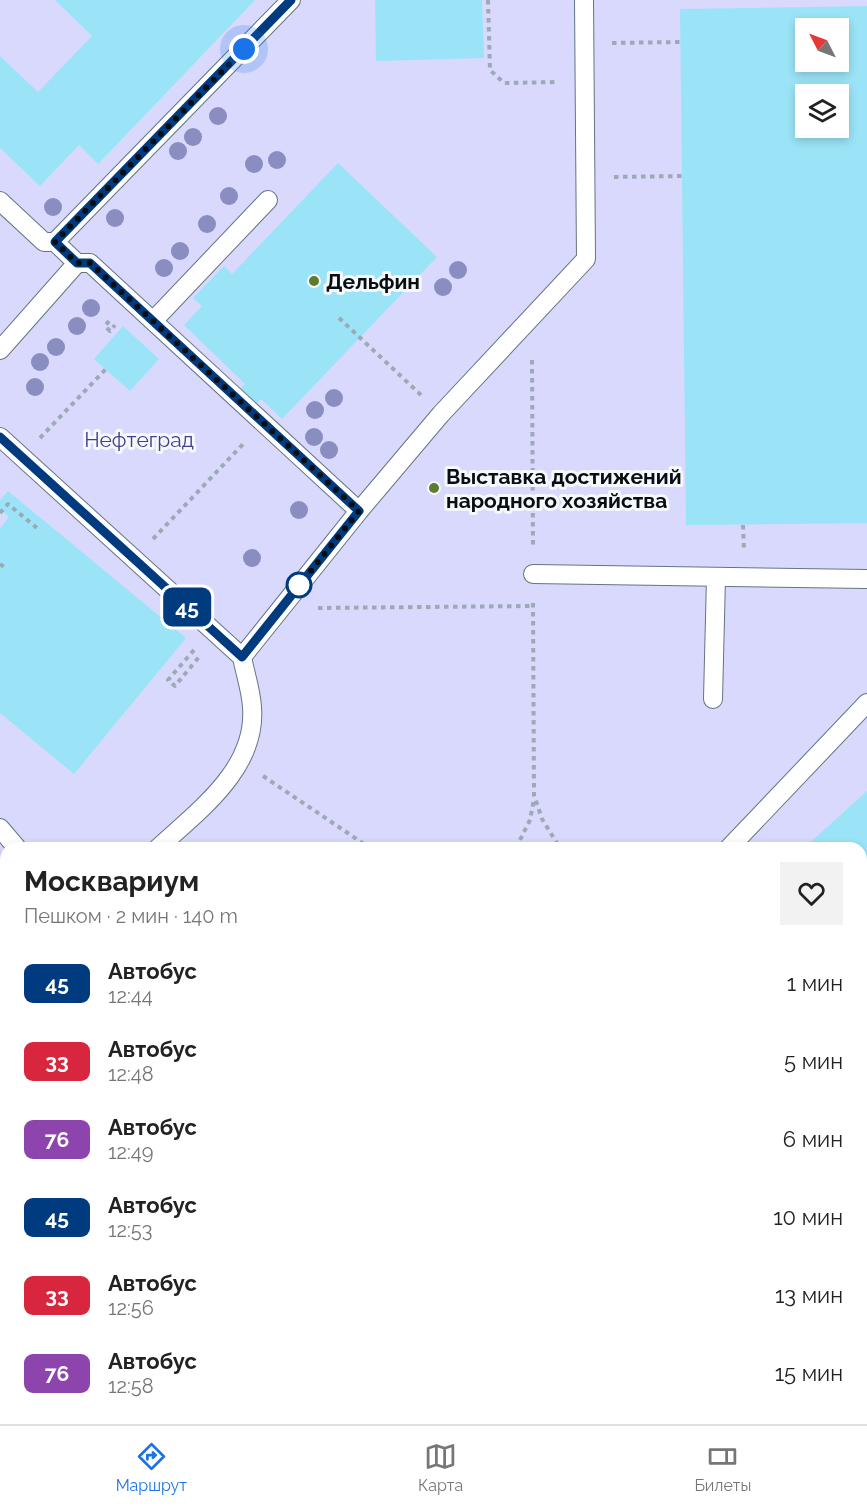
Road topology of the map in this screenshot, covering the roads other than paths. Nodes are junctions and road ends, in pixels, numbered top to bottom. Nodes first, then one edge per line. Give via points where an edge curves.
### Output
1 (291, 0) edge
2 (584, 0) edge
3 (0, 201) edge
4 (268, 201) dead end
5 (55, 242) junction
6 (77, 263) junction
7 (153, 321) junction
8 (0, 350) edge
9 (0, 437) edge
10 (359, 511) junction
11 (533, 574) dead end
12 (716, 577) junction
13 (867, 579) edge
14 (242, 657) junction
15 (712, 699) dead end
16 (867, 703) edge
17 (0, 828) edge
18 (12, 842) edge
19 (164, 842) edge
20 (735, 842) edge

1 - 5 lane
2 - 10 lane via 586,259 441,414
3 - 5 lane via 44,243
4 - 7 lane
5 - 6 lane
6 - 7 lane via 90,263
6 - 8 lane
7 - 10 lane
9 - 14 lane
10 - 14 lane
11 - 12 lane
12 - 13 lane
12 - 15 lane
14 - 19 lane via 253,707 249,737 240,760 226,783
16 - 20 lane
17 - 18 lane

